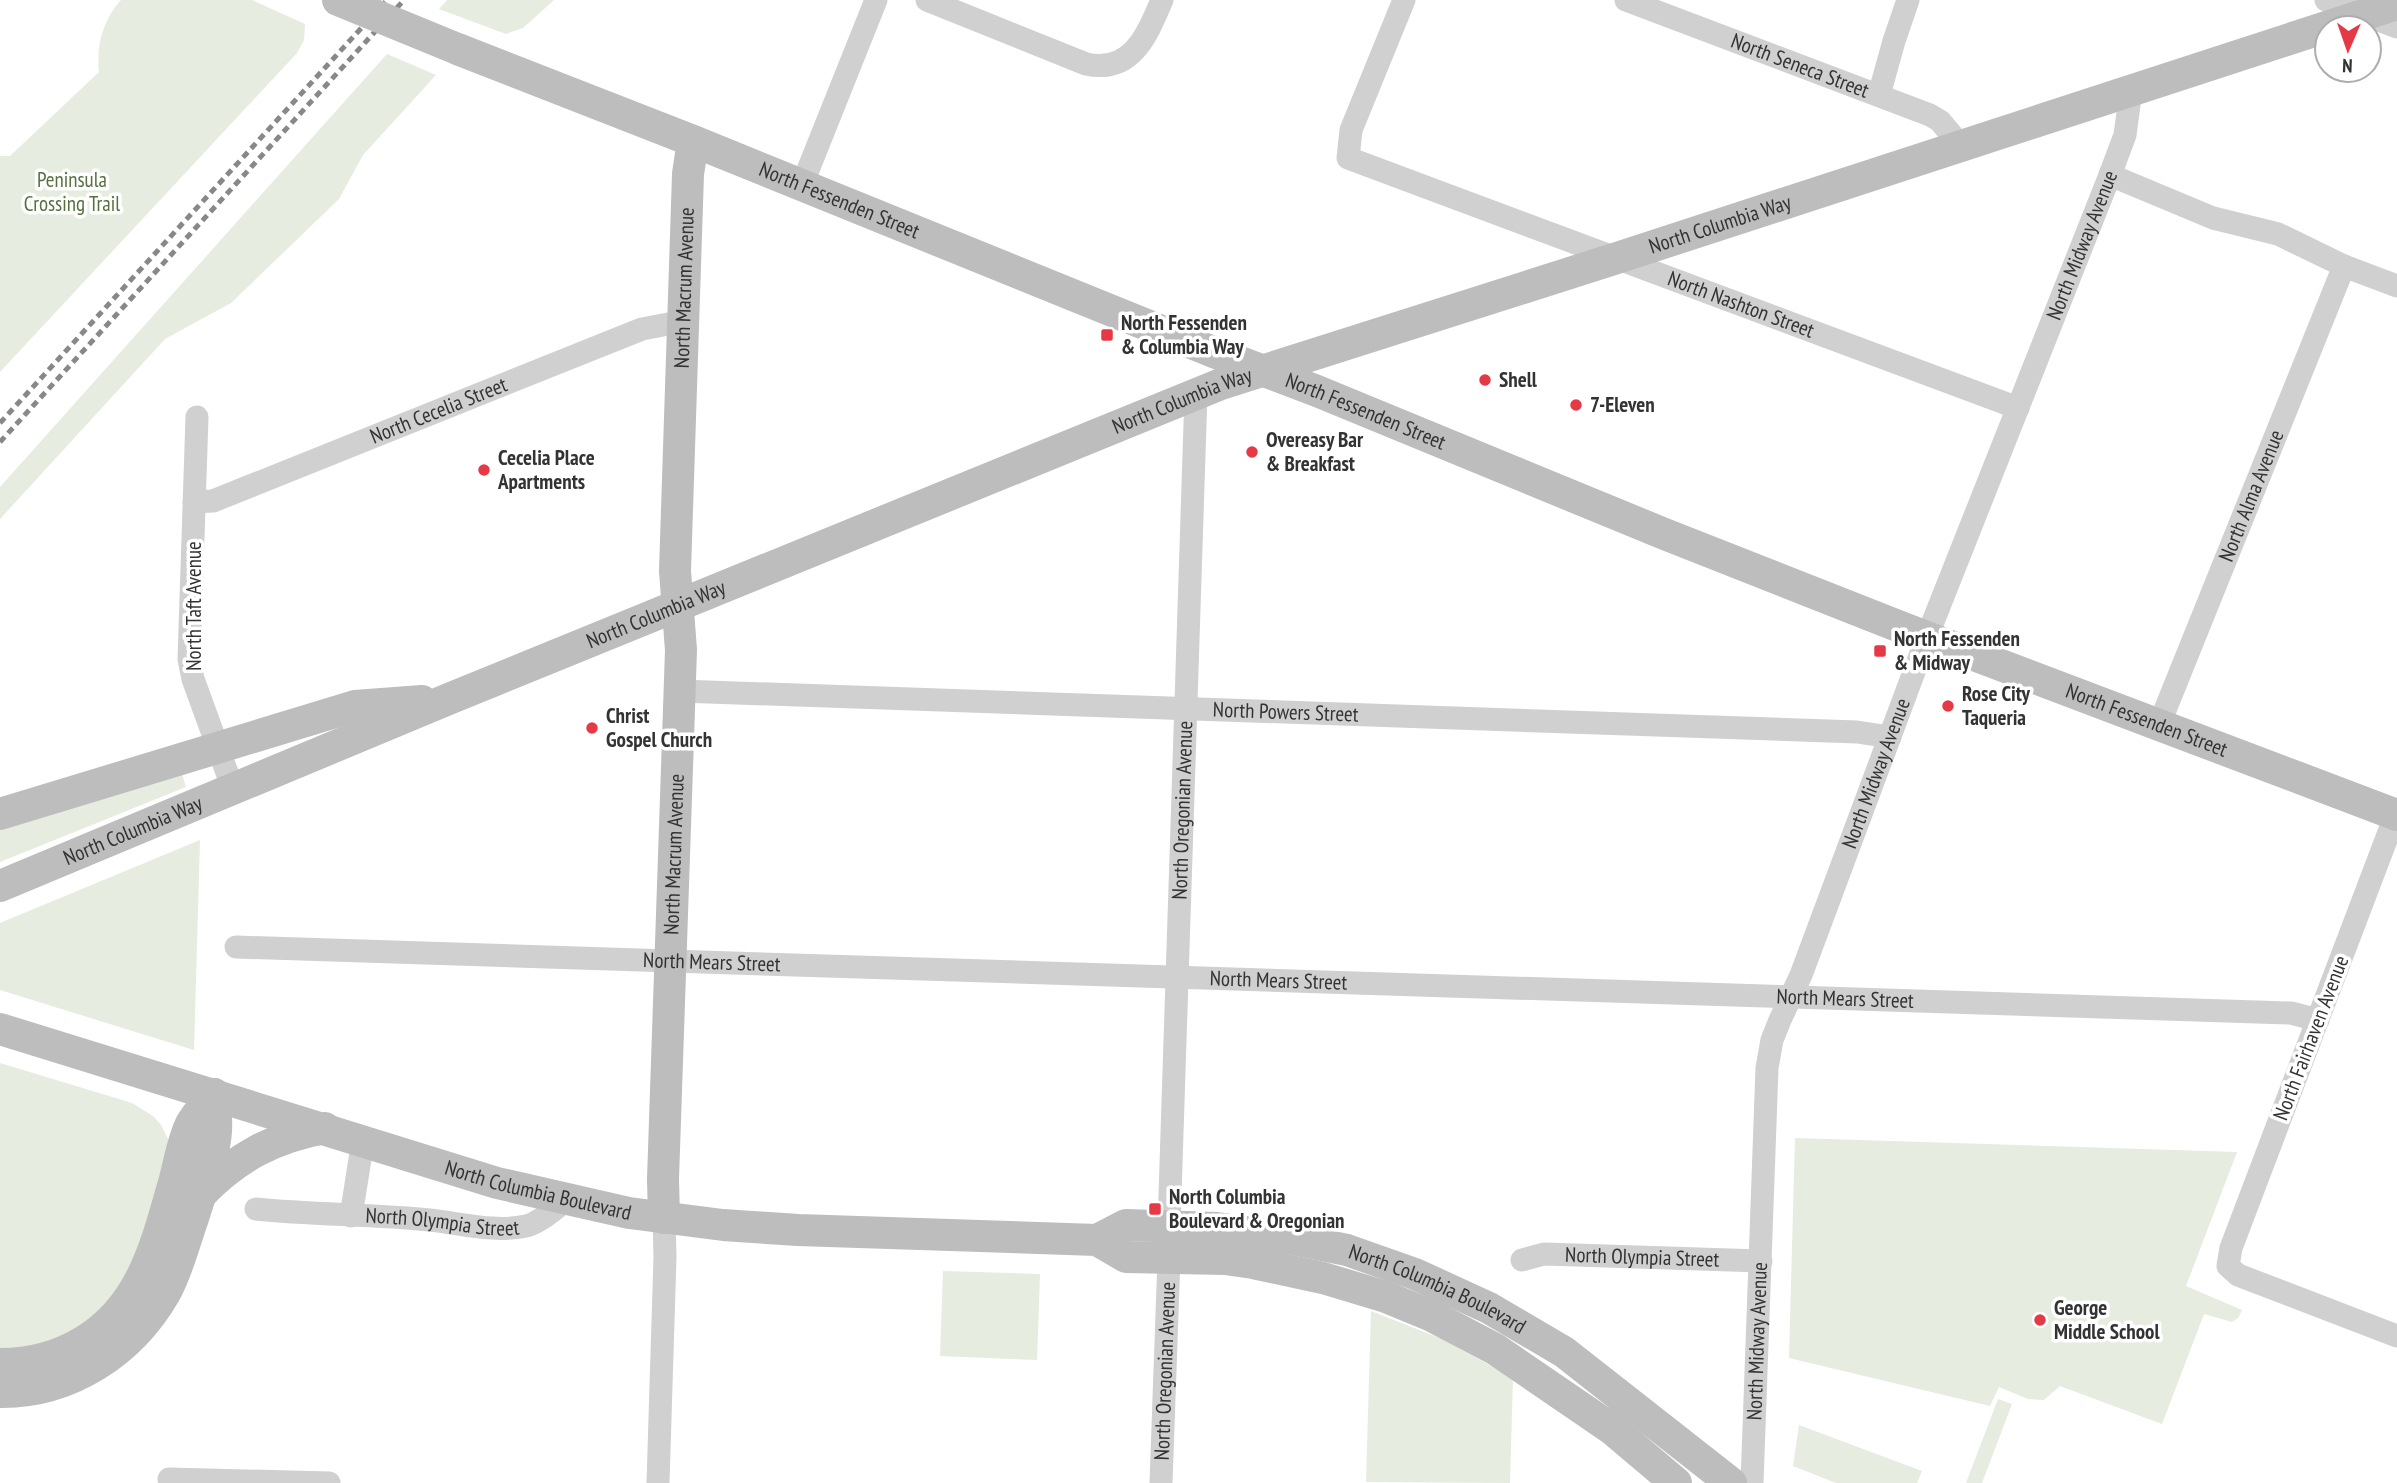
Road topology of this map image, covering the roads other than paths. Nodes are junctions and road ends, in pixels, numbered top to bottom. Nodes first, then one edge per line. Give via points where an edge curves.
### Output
1 (338, 0) edge
2 (876, 0) edge
3 (928, 0) edge
4 (1162, 0) edge
5 (1404, 0) edge
6 (1626, 0) edge
7 (1908, 0) edge
8 (2326, 0) edge
9 (2397, 4) edge
10 (2365, 14) joint
11 (2313, 31) edge
12 (2131, 90) junction
13 (1879, 95) junction
14 (693, 141) junction
15 (1961, 146) junction
16 (2110, 175) junction
17 (802, 185) junction
18 (1617, 258) junction
19 (2344, 266) junction
20 (2397, 286) edge
21 (684, 321) junction
22 (1262, 370) junction
23 (1196, 393) junction
24 (2018, 408) junction
25 (197, 416) dead end
26 (194, 502) junction
27 (678, 606) junction
28 (1927, 637) junction
29 (680, 691) junction
30 (451, 698) junction
31 (1187, 710) junction
32 (2160, 725) junction
33 (1890, 737) junction
34 (217, 748) junction
35 (233, 789) junction
36 (0, 814) edge
37 (2396, 814) edge
38 (0, 886) edge
39 (236, 947) dead end
40 (671, 960) junction
41 (1178, 976) junction
42 (1791, 996) junction
43 (2318, 1020) junction
44 (0, 1029) edge
45 (214, 1094) junction
46 (325, 1128) junction
47 (363, 1140) junction
48 (200, 1195) junction
49 (567, 1200) junction
50 (256, 1209) dead end
51 (351, 1216) junction
52 (664, 1218) junction
53 (1169, 1226) junction
54 (1097, 1240) junction
55 (1169, 1258) junction
56 (1522, 1260) dead end
57 (1761, 1261) junction
58 (2397, 1336) edge
59 (0, 1364) edge
60 (0, 1392) edge
61 (169, 1479) dead end
62 (329, 1483) edge
63 (658, 1483) edge
64 (1161, 1483) edge
65 (1676, 1483) edge
66 (1731, 1483) edge
67 (1752, 1483) edge

1 - 14 main road, North Fessenden Street, bridge
2 - 17 street
3 - 4 street via 1098,66 1120,62 1140,43
5 - 18 street, North Nashton Street via 1351,130 1348,158
6 - 13 street, North Seneca Street
7 - 13 street
8 - 10 street
9 - 10 main road, North Columbia Way
11 - 12 main road, North Columbia Way
12 - 15 main road, North Columbia Way
12 - 16 street, North Midway Avenue via 2125,135
13 - 15 street, North Seneca Street via 1940,121
14 - 17 main road, North Fessenden Street
14 - 21 main road, North Macrum Avenue
15 - 18 main road, North Columbia Way
16 - 19 street via 2213,218 2277,234
16 - 24 street, North Midway Avenue
17 - 22 main road, North Fessenden Street
18 - 22 main road, North Columbia Way
18 - 24 street, North Nashton Street
19 - 20 street
19 - 32 street, North Alma Avenue
21 - 26 street, North Cecelia Street via 642,329 213,501
21 - 27 main road, North Macrum Avenue via 675,571
22 - 23 main road, North Columbia Way
22 - 28 main road, North Fessenden Street
23 - 27 main road, North Columbia Way
23 - 31 street, North Oregonian Avenue
24 - 28 street, North Midway Avenue
25 - 26 street, North Taft Avenue
26 - 34 street, North Taft Avenue via 189,659
27 - 29 main road, North Macrum Avenue
27 - 30 main road, North Columbia Way
28 - 32 main road, North Fessenden Street
28 - 33 street, North Midway Avenue
29 - 31 street, North Powers Street
29 - 40 main road, North Macrum Avenue
30 - 34 main road via 355,706
30 - 35 main road, North Columbia Way
31 - 33 street, North Powers Street via 1857,732
31 - 41 street, North Oregonian Avenue
32 - 37 main road, North Fessenden Street
33 - 42 street, North Midway Avenue
34 - 35 street, North Taft Avenue
34 - 36 main road
35 - 38 main road, North Columbia Way
37 - 43 street, North Fairhaven Avenue
39 - 40 street, North Mears Street
40 - 41 street, North Mears Street
40 - 52 main road, North Macrum Avenue
41 - 42 street, North Mears Street
41 - 53 street, North Oregonian Avenue
42 - 43 street, North Mears Street via 2291,1013
42 - 57 street, North Midway Avenue via 1772,1040 1767,1068
43 - 58 street, North Fairhaven Avenue via 2228,1266 2238,1275
44 - 45 main road, North Columbia Boulevard
45 - 46 main road, North Columbia Boulevard
45 - 48 main road via 216,1131
45 - 59 main road via 191,1124 155,1249 118,1315 99,1332 52,1357
46 - 47 main road, North Columbia Boulevard
46 - 48 main road via 278,1139 256,1150 235,1162
47 - 49 main road, North Columbia Boulevard
47 - 51 street, North Olympia Street
48 - 60 main road via 166,1291 135,1335 85,1372 57,1383
49 - 51 street, North Olympia Street via 529,1226 508,1228
49 - 52 main road, North Columbia Boulevard
50 - 51 street, North Olympia Street
52 - 54 main road, North Columbia Boulevard via 798,1230
52 - 63 street, North Macrum Avenue
53 - 54 main road, North Columbia Boulevard via 1126,1225
53 - 66 main road, North Columbia Boulevard via 1217,1228 1348,1250 1428,1280 1489,1308 1564,1352
54 - 55 main road, North Columbia Boulevard via 1126,1257
55 - 64 street, North Oregonian Avenue
55 - 65 main road, North Columbia Boulevard via 1225,1259 1278,1267 1386,1297 1432,1316 1495,1349 1612,1429
56 - 57 street, North Olympia Street via 1544,1254
57 - 67 street, North Midway Avenue
61 - 62 street

